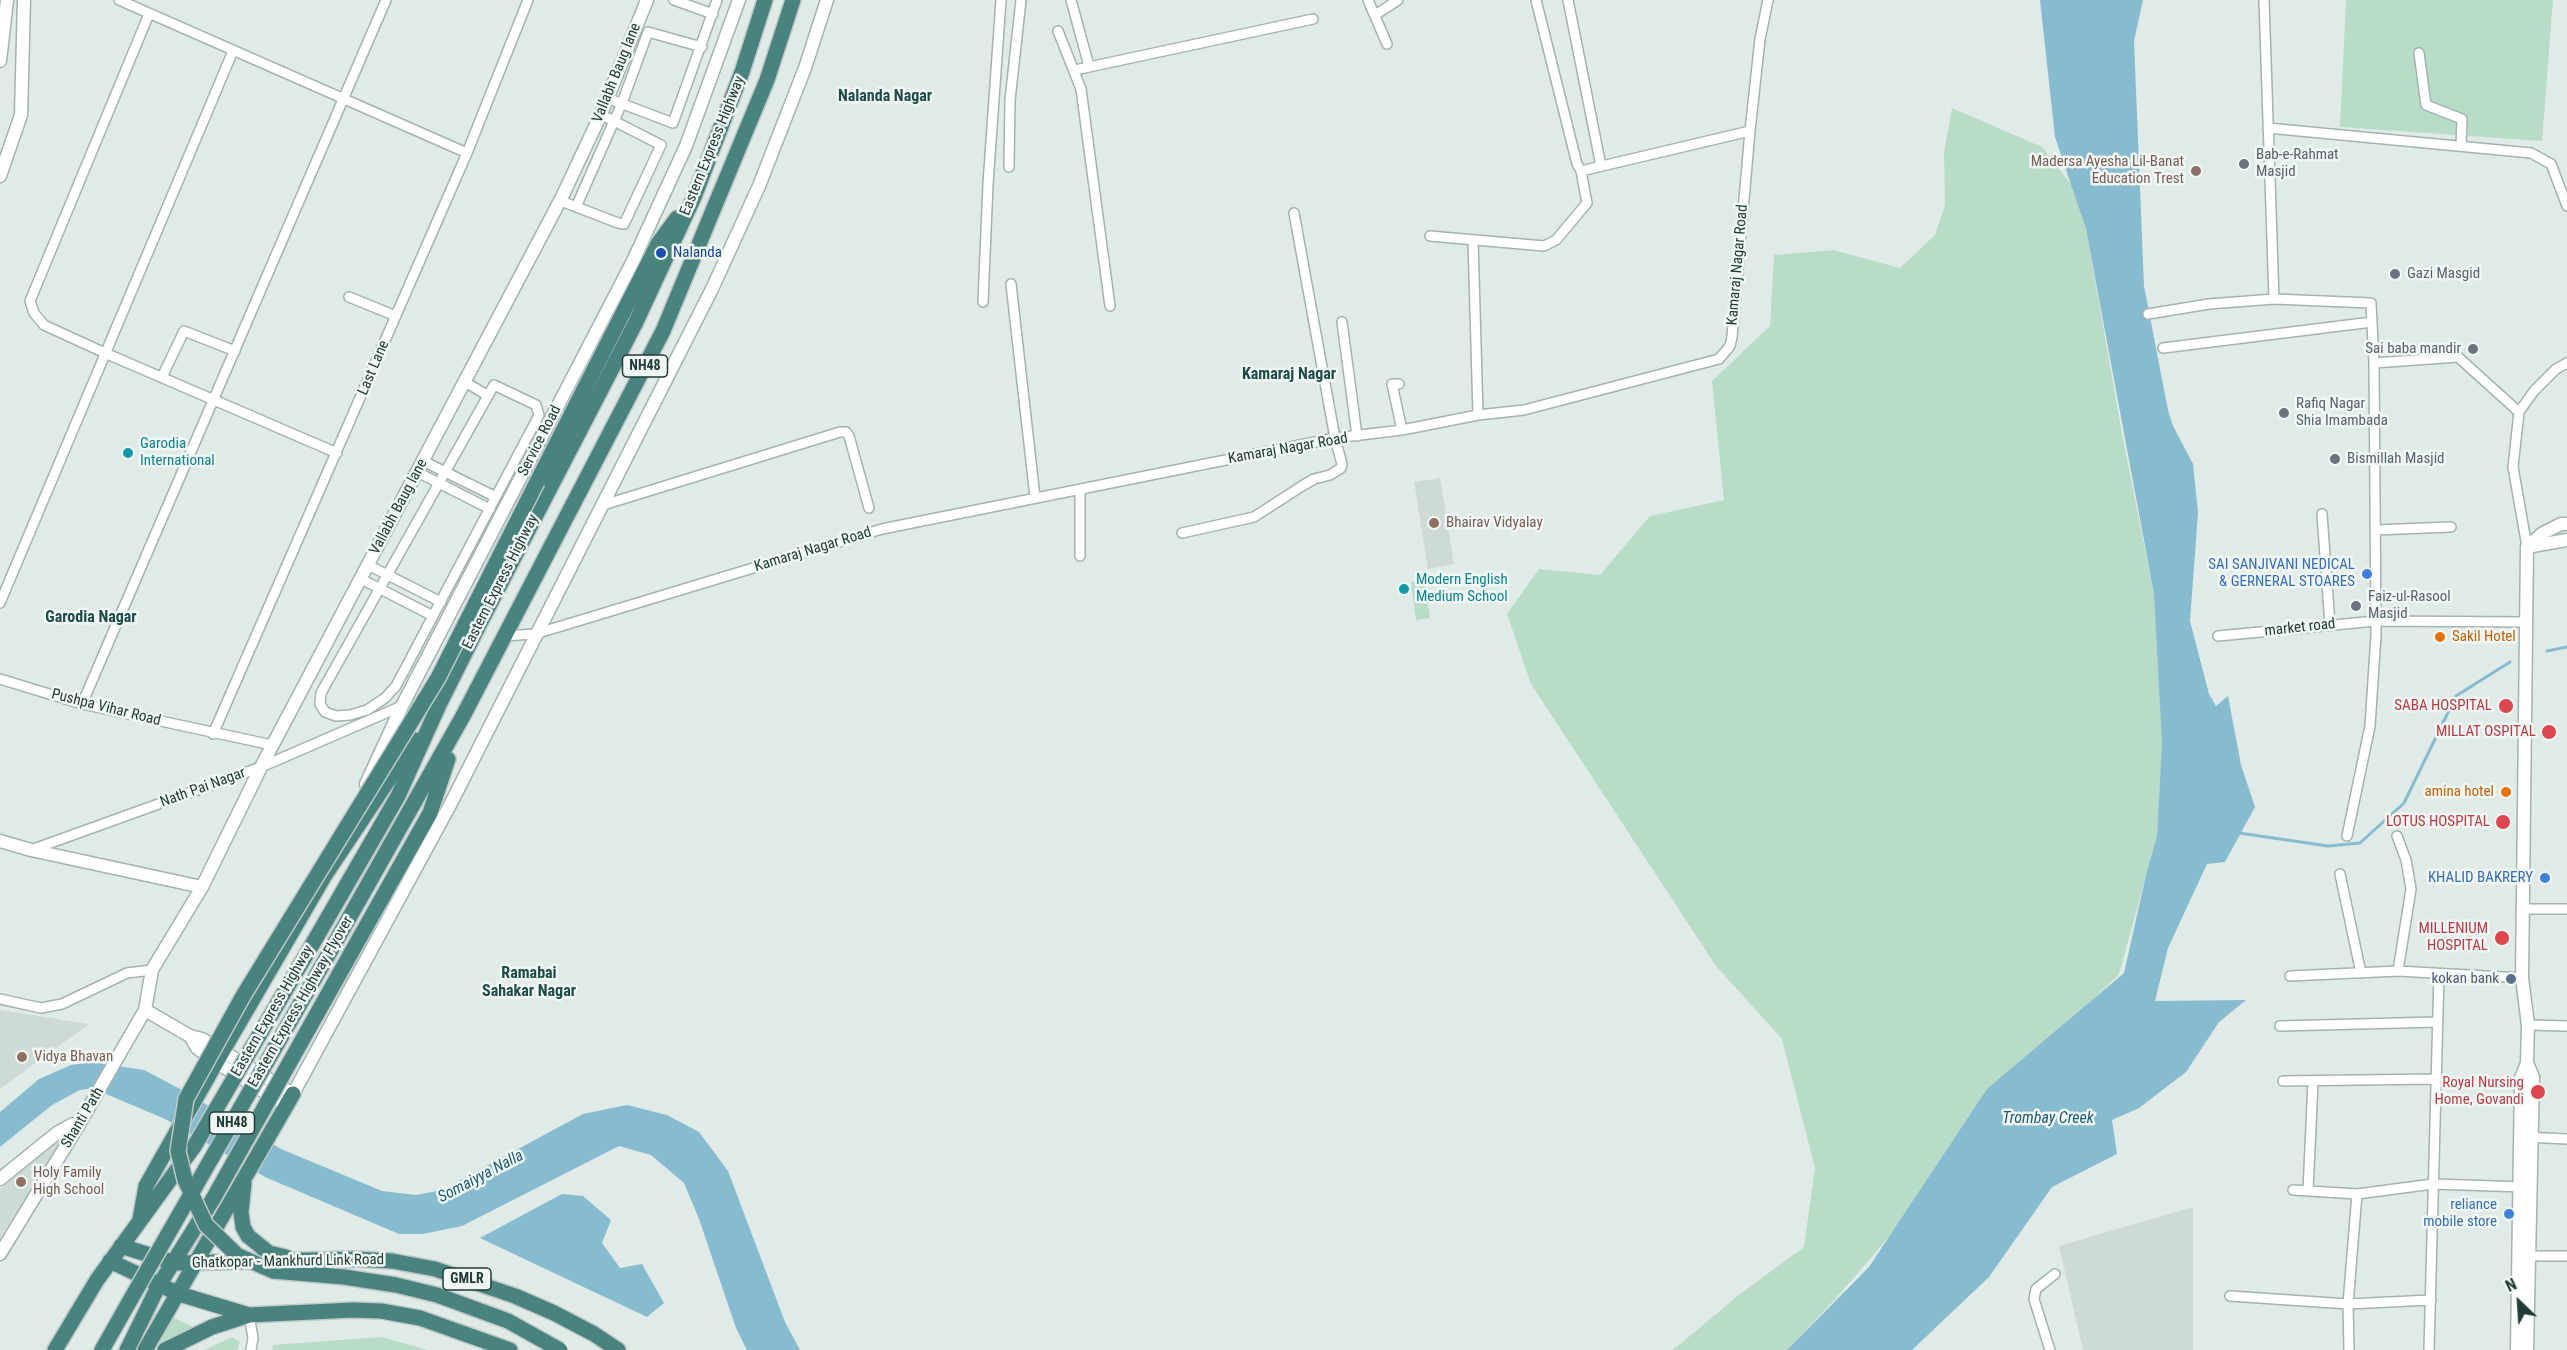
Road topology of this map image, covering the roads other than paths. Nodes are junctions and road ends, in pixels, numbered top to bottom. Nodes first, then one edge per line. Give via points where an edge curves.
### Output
1 (8, 0) edge
2 (24, 0) edge
3 (120, 0) edge
4 (386, 0) edge
5 (528, 0) edge
6 (647, 0) edge
7 (674, 0) edge
8 (717, 0) edge
9 (739, 0) edge
10 (793, 0) edge
11 (827, 0) edge
12 (1001, 0) edge
13 (1021, 0) edge
14 (1071, 0) edge
15 (1368, 0) edge
16 (1398, 0) edge
17 (1536, 0) edge
18 (1568, 0) edge
19 (1768, 0) edge
20 (2264, 0) edge
21 (761, 5) edge
22 (149, 14) junction
23 (713, 14) junction
24 (1375, 15) junction
25 (1313, 19) dead end
26 (1058, 31) dead end
27 (1387, 44) dead end
28 (702, 47) junction
29 (233, 51) junction
30 (2419, 53) dead end
31 (0, 61) edge
32 (1089, 66) junction
33 (1075, 70) junction
34 (607, 98) junction
35 (344, 99) junction
36 (622, 104) junction
37 (601, 114) junction
38 (614, 120) junction
39 (2268, 128) junction
40 (1750, 131) junction
41 (2461, 146) junction
42 (467, 153) junction
43 (1009, 166) dead end
44 (1601, 166) junction
45 (1581, 171) junction
46 (0, 177) edge
47 (694, 197) junction
48 (561, 201) junction
49 (2567, 206) edge
50 (576, 207) junction
51 (1294, 213) dead end
52 (1430, 236) dead end
53 (1473, 240) junction
54 (1011, 284) dead end
55 (349, 297) dead end
56 (2274, 299) junction
57 (983, 302) dead end
58 (1110, 306) dead end
59 (2148, 314) dead end
60 (396, 316) junction
61 (1341, 322) dead end
62 (2372, 322) junction
63 (2163, 348) dead end
64 (235, 351) junction
65 (105, 353) junction
66 (2374, 363) junction
67 (2567, 363) edge
68 (162, 377) junction
69 (465, 382) junction
70 (1399, 384) dead end
71 (487, 395) junction
72 (214, 400) junction
73 (2519, 412) junction
74 (1478, 415) junction
75 (1402, 430) junction
76 (1357, 436) junction
77 (1335, 438) junction
78 (337, 453) junction
79 (420, 467) junction
80 (445, 472) junction
81 (439, 483) junction
82 (1080, 489) junction
83 (496, 497) junction
84 (1035, 497) junction
85 (600, 506) junction
86 (868, 508) dead end
87 (489, 509) junction
88 (2322, 514) dead end
89 (2567, 524) edge
90 (2451, 527) dead end
91 (2375, 530) junction
92 (1182, 533) dead end
93 (2567, 540) edge
94 (2527, 548) junction
95 (1080, 556) dead end
96 (368, 565) junction
97 (388, 576) junction
98 (361, 579) junction
99 (381, 589) junction
100 (441, 602) junction
101 (0, 603) edge
102 (433, 616) junction
103 (2376, 621) junction
104 (2526, 622) junction
105 (2330, 625) junction
106 (535, 634) junction
107 (504, 636) junction
108 (2218, 636) dead end
109 (316, 664) junction
110 (333, 673) junction
111 (0, 679) edge
112 (82, 704) junction
113 (439, 705) junction
114 (402, 706) junction
115 (463, 716) junction
116 (213, 734) junction
117 (273, 745) junction
118 (261, 767) junction
119 (2347, 836) dead end
120 (2397, 836) dead end
121 (0, 841) edge
122 (31, 850) junction
123 (355, 870) junction
124 (2340, 874) dead end
125 (325, 875) junction
126 (202, 887) junction
127 (2524, 909) junction
128 (2567, 909) edge
129 (302, 914) junction
130 (152, 970) junction
131 (2398, 971) junction
132 (2361, 973) junction
133 (2439, 974) junction
134 (2290, 976) dead end
135 (2523, 978) junction
136 (0, 999) edge
137 (145, 1010) junction
138 (2437, 1022) junction
139 (2528, 1025) junction
140 (2280, 1026) dead end
141 (2567, 1026) edge
142 (219, 1058) junction
143 (2435, 1078) junction
144 (2283, 1081) dead end
145 (2313, 1082) junction
146 (290, 1100) junction
147 (78, 1126) junction
148 (2526, 1137) junction
149 (2567, 1139) edge
150 (0, 1179) edge
151 (244, 1180) junction
152 (2433, 1184) junction
153 (2525, 1187) junction
154 (2293, 1190) dead end
155 (2308, 1191) junction
156 (2357, 1194) junction
157 (140, 1219) junction
158 (121, 1246) junction
159 (0, 1254) edge
160 (2523, 1256) junction
161 (2567, 1256) edge
162 (110, 1261) junction
163 (302, 1261) junction
164 (175, 1263) junction
165 (195, 1264) junction
166 (2055, 1274) dead end
167 (159, 1286) junction
168 (179, 1294) junction
169 (2230, 1296) dead end
170 (132, 1297) junction
171 (2431, 1300) junction
172 (2348, 1304) junction
173 (249, 1315) junction
174 (55, 1350) edge
175 (102, 1350) edge
176 (115, 1350) edge
177 (127, 1350) edge
178 (145, 1350) edge
179 (165, 1350) edge
180 (251, 1350) edge
181 (510, 1350) edge
182 (560, 1350) edge
183 (618, 1350) edge
184 (2050, 1350) edge
185 (2349, 1350) edge
186 (2429, 1350) edge
187 (2517, 1350) edge
188 (2527, 1350) edge

1 - 31 street
2 - 46 street via 21,116
3 - 22 street
4 - 35 street
5 - 42 street, Last Lane
6 - 34 street, Vallabh Baug lane
7 - 23 street
8 - 23 street
9 - 114 street, Service Road via 686,146 633,261
10 - 107 highway, Eastern Express Highway / NH48 via 767,80 663,331
11 - 85 street via 759,186 712,289
12 - 57 street
13 - 43 street via 1010,100
14 - 32 street
15 - 24 street
16 - 24 street
17 - 45 street
18 - 44 street
19 - 40 street, Kamaraj Nagar Road
20 - 39 street
21 - 47 highway, Eastern Express Highway / NH48 via 742,72
22 - 29 street
22 - 65 street via 30,301 44,325
23 - 28 street
24 - 27 street
25 - 32 street
26 - 33 street
28 - 36 street via 648,32
28 - 36 street via 673,123
29 - 35 street
29 - 65 street
30 - 41 street via 2426,105 2462,118
32 - 33 street
33 - 58 street via 1081,89
34 - 36 street
34 - 37 street, Vallabh Baug lane
35 - 42 street
35 - 64 street
36 - 38 street
37 - 38 street
37 - 48 street, Vallabh Baug lane
38 - 50 street
38 - 50 street via 660,147 624,224
39 - 41 street
39 - 56 street
40 - 44 street
40 - 74 street, Kamaraj Nagar Road via 1732,337 1726,352 1719,358 1524,410
41 - 49 street via 2531,153 2551,164
42 - 60 street, Last Lane
44 - 45 street
45 - 53 street via 1587,203 1551,244 1538,247
47 - 113 highway, Eastern Express Highway / NH48 via 635,324
47 - 182 highway, bridge via 658,244 438,678 243,996 186,1099 178,1152 184,1180 207,1226 237,1255 273,1271 344,1277 437,1295 508,1321
48 - 50 street
48 - 69 street, Vallabh Baug lane
51 - 77 street
52 - 53 street
53 - 74 street
54 - 84 street
55 - 60 street
56 - 59 street
56 - 62 street via 2371,303
60 - 78 street, Last Lane
61 - 76 street
62 - 63 street
62 - 66 street
64 - 68 street via 184,331
64 - 72 street
65 - 68 street
65 - 101 street
66 - 73 street via 2458,357
66 - 91 street
67 - 73 street via 2556,369
68 - 72 street
69 - 71 street
69 - 79 street, Vallabh Baug lane
70 - 75 street via 1392,384
71 - 80 street
71 - 83 street via 498,385 536,405 539,412
72 - 78 street
72 - 112 street
73 - 94 street via 2513,467
74 - 75 street, Kamaraj Nagar Road
75 - 76 street, Kamaraj Nagar Road
76 - 77 street, Kamaraj Nagar Road
77 - 82 street, Kamaraj Nagar Road
77 - 92 street via 1342,464 1337,472 1302,486 1254,517
78 - 116 street, Last Lane
79 - 80 street
79 - 81 street
79 - 96 street, Vallabh Baug lane
80 - 81 street
80 - 83 street
81 - 87 street
81 - 97 street
82 - 84 street, Kamaraj Nagar Road
82 - 95 street
83 - 87 street
84 - 106 street, Kamaraj Nagar Road via 882,529
85 - 86 street via 846,432
85 - 106 street
87 - 100 street
88 - 105 street
89 - 94 street via 2543,533
90 - 91 street
91 - 103 street
93 - 94 street
94 - 104 street
96 - 97 street
96 - 98 street, Vallabh Baug lane
97 - 99 street
97 - 100 street
98 - 99 street
98 - 109 street, Vallabh Baug lane
99 - 102 street
99 - 110 street
100 - 102 street
102 - 110 street via 396,686 367,710 336,716 325,712 320,704 321,693
103 - 104 street, market road
103 - 105 street, market road
103 - 119 street via 2370,726
104 - 127 street
105 - 108 street, market road
106 - 107 street, Kamaraj Nagar Road
106 - 146 street via 449,807
107 - 115 highway, Eastern Express Highway / NH48
109 - 110 street
109 - 117 street, Vallabh Baug lane
111 - 112 street, Pushpa Vihar Road
112 - 116 street, Pushpa Vihar Road
113 - 123 highway, Eastern Express Highway / NH48 via 398,796
113 - 125 highway
114 - 118 street, Nath Pai Nagar
114 - 125 street, Service Road
115 - 164 highway, bridge via 430,813
115 - 170 highway, Eastern Express Highway Flyover / NH48, bridge
116 - 117 street, Pushpa Vihar Road
117 - 118 street, Vallabh Baug lane
118 - 122 street, Nath Pai Nagar
118 - 126 street, Vallabh Baug lane
120 - 131 street via 2411,882
121 - 122 street
122 - 126 street
123 - 129 highway
123 - 157 highway, Eastern Express Highway / NH48, bridge via 195,1145
124 - 132 street
125 - 129 highway
126 - 130 street, Vallabh Baug lane
127 - 128 street
127 - 135 street
129 - 142 highway
130 - 136 street via 127,974 62,1004 41,1008
130 - 137 street, Vallabh Baug lane
131 - 132 street
131 - 133 street
132 - 134 street
133 - 135 street
133 - 138 street
135 - 139 street
137 - 142 street via 202,1039
137 - 147 street, Shanti Path
138 - 140 street
138 - 143 street
139 - 141 street
139 - 148 street via 2526,1063 2533,1077
142 - 146 street
142 - 157 highway, bridge via 146,1186
143 - 145 street
143 - 152 street
144 - 145 street
145 - 155 street
146 - 151 highway
147 - 150 street via 74,1124 57,1133
147 - 159 street, Shanti Path
148 - 149 street
148 - 153 street
151 - 163 highway via 241,1212 248,1236 269,1253
151 - 165 highway
152 - 153 street
152 - 156 street
152 - 171 street
153 - 160 street
154 - 155 street
155 - 156 street
156 - 172 street
157 - 158 highway, NH48
158 - 162 highway, NH48
158 - 164 highway, Ghatkopar - Mankhurd Link Road / GMLR
160 - 161 street
160 - 187 street
160 - 188 street
162 - 167 highway
162 - 174 highway, NH48
163 - 165 highway, Ghatkopar - Mankhurd Link Road / GMLR
163 - 183 highway, Ghatkopar - Mankhurd Link Road / GMLR via 392,1261 435,1269 554,1313
164 - 165 highway, Ghatkopar - Mankhurd Link Road / GMLR
164 - 167 highway
165 - 168 highway
166 - 184 street via 2036,1289 2034,1299
167 - 168 highway
167 - 177 highway
168 - 173 highway
168 - 178 highway
169 - 172 street
170 - 175 highway, Eastern Express Highway Flyover / NH48
170 - 176 highway
171 - 172 street
171 - 186 street
172 - 185 street
173 - 179 highway via 212,1327
173 - 180 street
173 - 181 highway via 381,1311 420,1318

